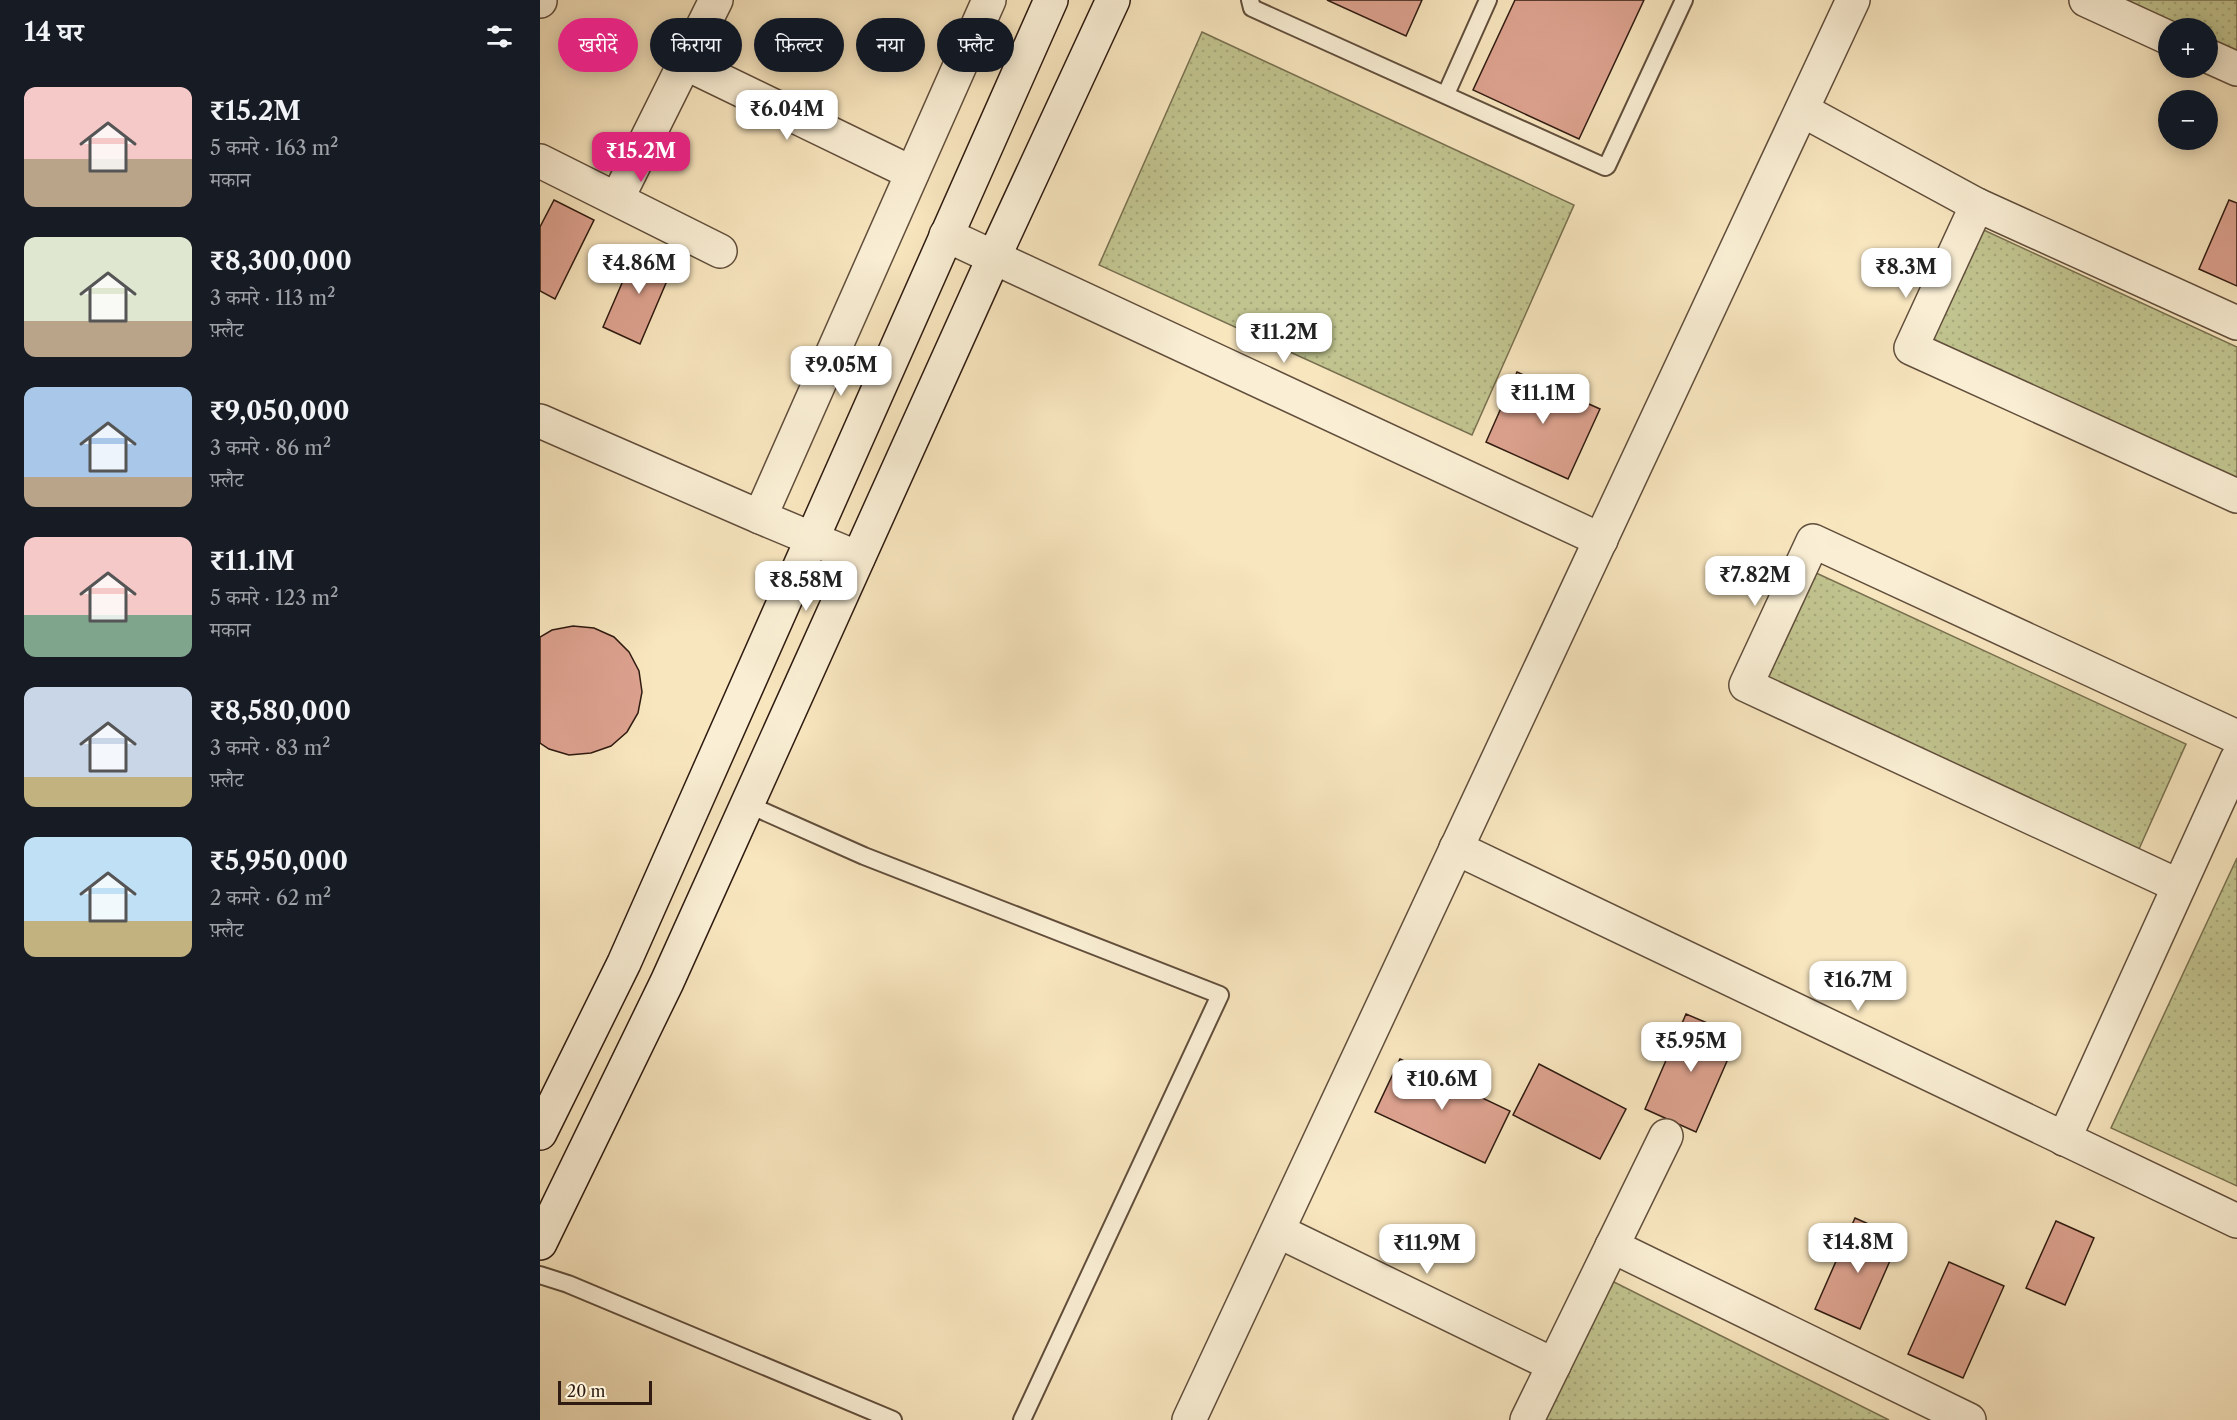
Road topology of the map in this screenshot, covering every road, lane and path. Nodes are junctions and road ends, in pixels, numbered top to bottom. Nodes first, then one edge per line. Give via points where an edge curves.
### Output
1 (716, 0) edge
2 (989, 0) edge
3 (1051, 0) edge
4 (1113, 0) edge
5 (1250, 0) edge
6 (1488, 0) edge
7 (1684, 0) edge
8 (1853, 0) edge
9 (2086, 0) edge
10 (707, 18) edge
11 (2158, 33) edge
12 (2218, 60) edge
13 (2237, 69) edge
14 (680, 72) edge
15 (704, 72) edge
16 (1446, 94) junction
17 (1802, 110) junction
18 (540, 161) edge
19 (912, 173) junction
20 (617, 199) junction
21 (1977, 205) junction
22 (946, 235) junction
23 (720, 251) dead end
24 (994, 257) junction
25 (2237, 323) edge
26 (540, 421) edge
27 (2237, 496) edge
28 (760, 517) junction
29 (812, 540) junction
30 (1601, 540) junction
31 (858, 558) junction
32 (2237, 736) edge
33 (2237, 759) edge
34 (747, 804) junction
35 (1456, 848) junction
36 (2179, 886) junction
37 (540, 1133) edge
38 (1666, 1136) dead end
39 (2064, 1139) junction
40 (2237, 1221) edge
41 (1278, 1231) junction
42 (540, 1243) edge
43 (1612, 1246) junction
44 (540, 1275) edge
45 (1554, 1365) junction
46 (893, 1420) edge
47 (1022, 1420) edge
48 (1189, 1420) edge
49 (1527, 1420) edge
50 (1970, 1420) edge

1 - 10 street
2 - 19 street
3 - 22 street
4 - 24 street
5 - 16 lane via 1252,8
6 - 16 lane
7 - 16 lane via 1605,167
8 - 17 street
9 - 11 street
12 - 13 street
14 - 20 street
15 - 19 street
17 - 21 street
17 - 30 street
18 - 20 street
19 - 28 street
20 - 23 street
21 - 25 street
21 - 27 street via 1911,348
22 - 24 street
22 - 29 street
24 - 30 street
24 - 31 street
26 - 28 street
28 - 29 street
29 - 31 street
29 - 37 street via 624,963
30 - 35 street
31 - 34 street
32 - 36 street via 1814,541 1746,685
33 - 36 street
34 - 42 street via 667,982
34 - 47 lane via 864,856 1220,995
35 - 39 street
35 - 41 street
36 - 39 street
38 - 43 street
39 - 40 street
41 - 45 street
41 - 48 street
43 - 45 street
43 - 50 street
44 - 46 lane
45 - 49 street

